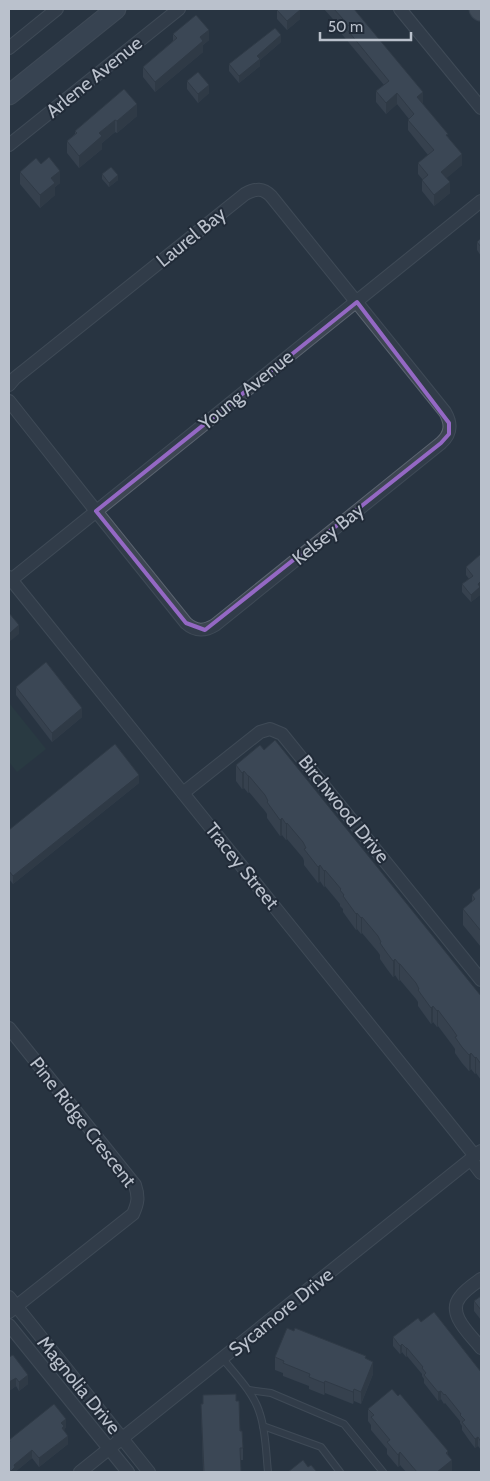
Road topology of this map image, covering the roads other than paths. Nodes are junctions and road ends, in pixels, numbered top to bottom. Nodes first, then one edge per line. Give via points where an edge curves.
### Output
1 (57, 9) edge
2 (116, 9) edge
3 (179, 9) edge
4 (400, 9) edge
5 (9, 48) edge
6 (9, 95) edge
7 (481, 108) edge
8 (9, 145) edge
9 (481, 201) edge
10 (357, 302) junction
11 (9, 384) edge
12 (9, 401) edge
13 (96, 512) junction
14 (10, 578) edge
15 (183, 793) junction
16 (481, 980) edge
17 (9, 1028) edge
18 (476, 1156) edge
19 (481, 1173) edge
20 (481, 1279) edge
21 (11, 1305) edge
22 (9, 1325) edge
23 (481, 1348) edge
24 (223, 1358) junction
25 (248, 1390) junction
26 (263, 1426) junction
27 (122, 1439) junction
28 (109, 1449) junction
29 (80, 1472) edge
30 (128, 1472) edge
31 (149, 1472) edge
32 (268, 1472) edge
33 (340, 1472) edge
34 (383, 1472) edge

1 - 5 street
2 - 6 street
3 - 8 street, Arlene Avenue
4 - 7 street
9 - 10 street, Young Avenue
10 - 11 street, Laurel Bay via 271,196 264,190 255,190 238,200
10 - 13 street, Young Avenue
10 - 13 street, Kelsey Bay via 448,417 449,434 441,444 205,630 195,630 186,623
12 - 13 street
13 - 14 street, Young Avenue
14 - 15 street, Tracey Street
15 - 16 street, Birchwood Drive via 260,732 270,729 282,734
15 - 18 street, Tracey Street
17 - 21 street, Pine Ridge Crescent via 135,1185 138,1195 133,1214
18 - 19 street, Tracey Street
18 - 24 street, Sycamore Drive
20 - 23 street via 460,1296 455,1312
21 - 27 street, Magnolia Drive
22 - 28 street, Magnolia Drive
24 - 25 lane
24 - 27 street, Sycamore Drive
25 - 26 lane via 260,1412
25 - 34 lane via 270,1393 344,1424
26 - 32 lane
26 - 33 lane via 321,1447
27 - 28 street, Sycamore Drive
27 - 31 street, Magnolia Drive
28 - 29 street, Sycamore Drive
28 - 30 street, Magnolia Drive

